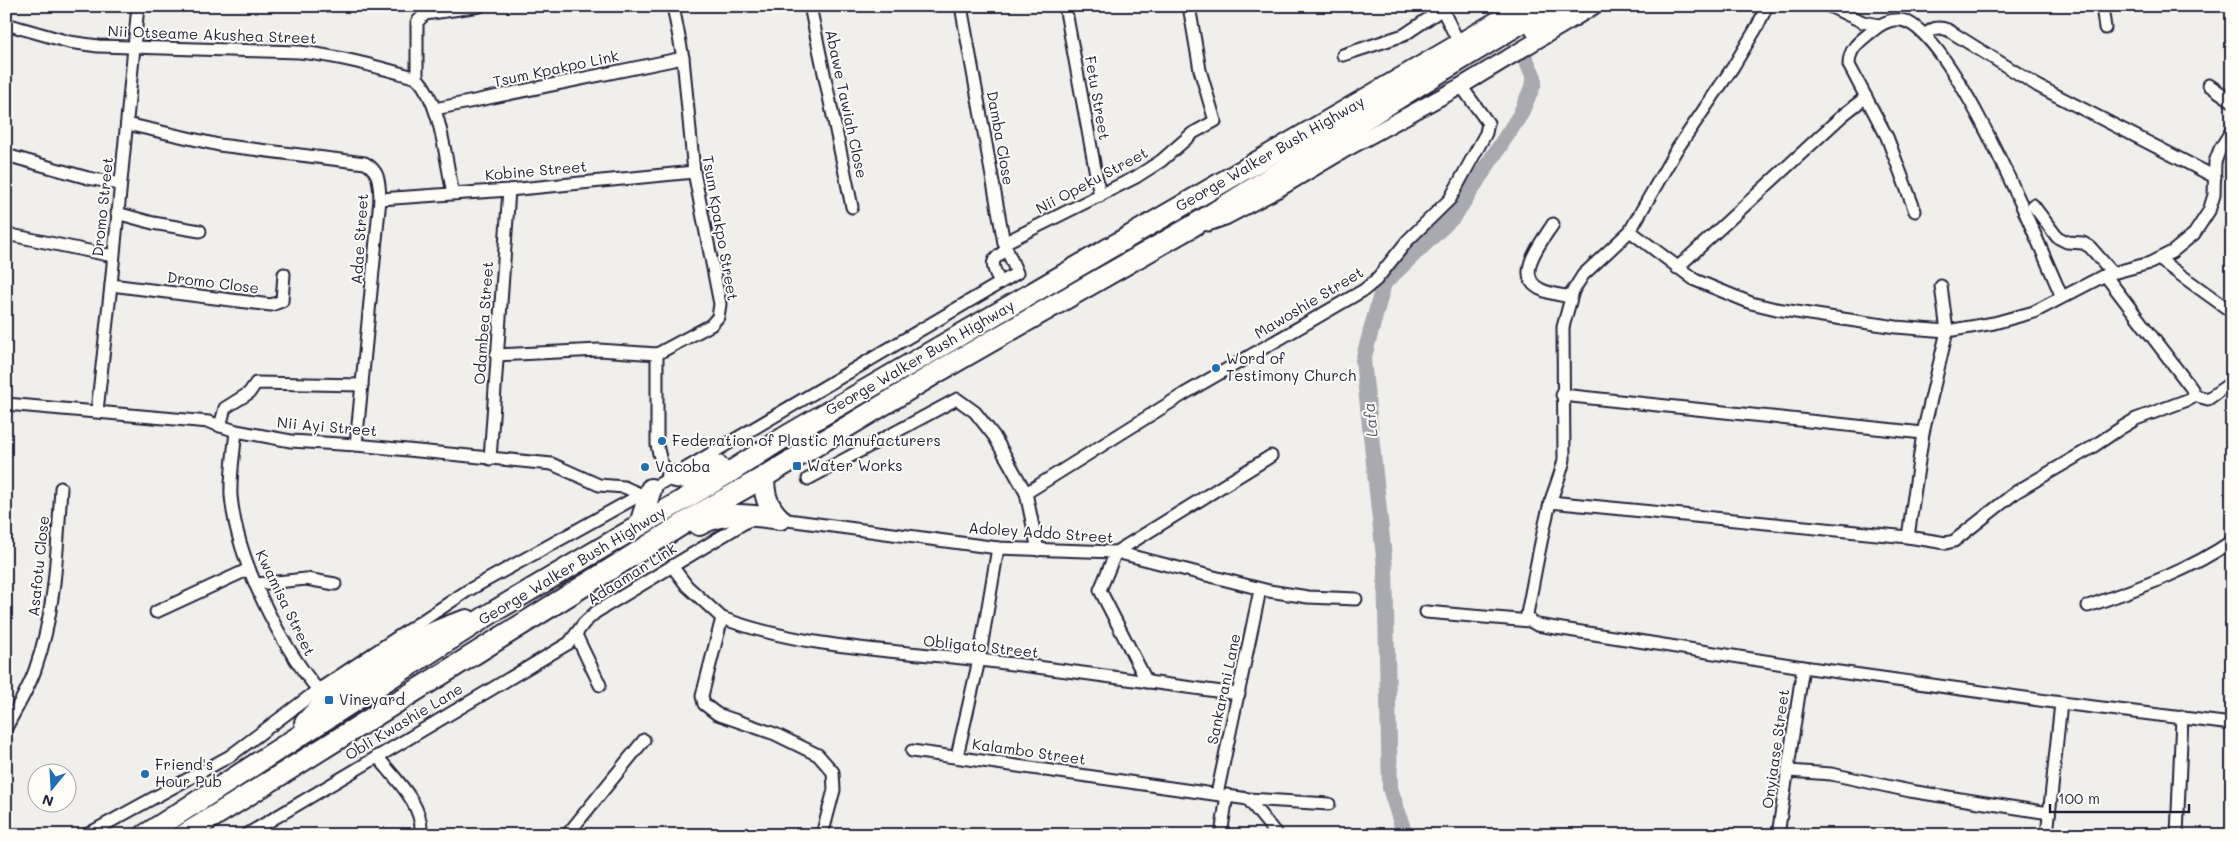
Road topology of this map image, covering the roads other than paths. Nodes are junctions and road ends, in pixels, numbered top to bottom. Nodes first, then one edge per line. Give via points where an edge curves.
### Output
1 (138, 6) edge
2 (480, 6) edge
3 (673, 6) edge
4 (810, 6) edge
5 (961, 6) edge
6 (1065, 6) edge
7 (1189, 6) edge
8 (1505, 6) edge
9 (1524, 6) edge
10 (1549, 6) edge
11 (1574, 6) edge
12 (1594, 6) edge
13 (1767, 6) edge
14 (1829, 6) edge
15 (2102, 6) edge
16 (1445, 9) edge
17 (6, 24) edge
18 (1879, 25) junction
19 (2105, 28) dead end
20 (1925, 35) junction
21 (1466, 39) junction
22 (135, 46) junction
23 (1344, 55) dead end
24 (683, 58) junction
25 (417, 78) junction
26 (2209, 84) dead end
27 (1461, 86) junction
28 (1866, 97) junction
29 (2232, 101) edge
30 (435, 109) junction
31 (1370, 116) junction
32 (127, 124) junction
33 (2232, 130) edge
34 (6, 155) edge
35 (694, 172) junction
36 (2215, 177) junction
37 (120, 184) junction
38 (509, 190) junction
39 (452, 193) junction
40 (1100, 196) junction
41 (380, 198) junction
42 (2033, 205) dead end
43 (852, 207) dead end
44 (1915, 211) dead end
45 (117, 213) junction
46 (1553, 224) dead end
47 (1191, 227) junction
48 (200, 230) dead end
49 (1630, 231) junction
50 (6, 234) edge
51 (1006, 246) junction
52 (113, 256) junction
53 (2160, 260) junction
54 (1677, 268) junction
55 (284, 274) dead end
56 (2109, 274) junction
57 (1000, 283) junction
58 (111, 284) junction
59 (1941, 286) dead end
60 (1571, 297) junction
61 (2062, 297) junction
62 (2232, 312) edge
63 (1947, 331) junction
64 (657, 354) junction
65 (496, 355) junction
66 (2232, 382) edge
67 (362, 385) junction
68 (1562, 395) junction
69 (2193, 395) junction
70 (6, 404) edge
71 (97, 411) junction
72 (220, 426) junction
73 (236, 431) junction
74 (1923, 433) junction
75 (786, 437) junction
76 (356, 444) junction
77 (1271, 456) dead end
78 (490, 459) junction
79 (671, 476) junction
80 (764, 477) junction
81 (808, 479) dead end
82 (61, 488) dead end
83 (645, 491) junction
84 (1026, 493) junction
85 (1550, 502) junction
86 (756, 516) junction
87 (780, 520) junction
88 (640, 524) junction
89 (1908, 537) junction
90 (2232, 542) edge
91 (998, 548) junction
92 (1038, 550) junction
93 (1116, 552) junction
94 (672, 566) junction
95 (250, 569) junction
96 (257, 584) junction
97 (335, 584) dead end
98 (1260, 590) junction
99 (569, 594) junction
100 (1356, 599) dead end
101 (2088, 606) dead end
102 (156, 612) dead end
103 (1426, 612) dead end
104 (722, 618) junction
105 (1530, 621) junction
106 (576, 635) junction
107 (979, 660) junction
108 (1802, 667) junction
109 (1147, 682) junction
110 (600, 685) dead end
111 (318, 690) junction
112 (1239, 694) junction
113 (2061, 703) junction
114 (2182, 717) junction
115 (2232, 724) edge
116 (6, 728) edge
117 (644, 740) dead end
118 (912, 751) dead end
119 (377, 756) junction
120 (957, 756) junction
121 (1789, 771) junction
122 (1222, 795) junction
123 (1248, 799) junction
124 (1329, 804) dead end
125 (2049, 813) junction
126 (86, 835) edge
127 (145, 835) edge
128 (184, 835) edge
129 (246, 835) edge
130 (421, 835) edge
131 (567, 835) edge
132 (822, 835) edge
133 (1221, 835) edge
134 (1277, 835) edge
135 (1778, 835) edge
136 (2047, 835) edge
137 (2177, 835) edge

1 - 22 street, Dromo Street
2 - 25 street via 420,17 416,29
3 - 24 street, Tsum Kpakpo Street
4 - 43 street, Abawe Tawiah Close
5 - 51 street, Damba Close
6 - 40 street, Fetu Street
7 - 40 street, Nii Opeku Street via 1199,62 1215,121 1193,133 1161,161
8 - 21 highway
9 - 21 highway, George Walker Bush Highway
10 - 31 highway, George Walker Bush Highway
11 - 31 highway via 1535,31
12 - 27 street, George Walker Bush Highway
13 - 49 street via 1733,67 1674,152
14 - 18 street via 1858,20
15 - 19 street
16 - 21 street
16 - 23 street via 1404,35
17 - 22 street, Nii Otseame Akushea Street via 69,42
18 - 20 street via 1890,20 1902,20
18 - 28 street via 1853,48 1849,56 1849,65
20 - 36 street via 1933,28 1948,30 2038,86
20 - 61 street via 1951,66 1969,99 2023,208
21 - 75 highway, George Walker Bush Highway
22 - 25 street, Nii Otseame Akushea Street via 326,55
22 - 32 street, Dromo Street
24 - 30 street, Tsum Kpakpo Link
24 - 35 street, Tsum Kpakpo Street
25 - 30 street via 426,87
26 - 29 street
27 - 47 street, George Walker Bush Highway via 1240,210
27 - 84 street, Mawoshie Street via 1488,123 1486,133 1450,199 1408,240 1376,280
28 - 44 street via 1886,137
28 - 54 street
30 - 39 street
31 - 47 highway, George Walker Bush Highway
32 - 37 street, Dromo Street
32 - 41 street, Adae Street via 219,145 365,164 373,168 378,177
33 - 36 street via 2215,162
34 - 37 street
35 - 38 street, Kobine Street
35 - 64 street, Tsum Kpakpo Street via 720,304 718,317 711,325
36 - 53 street via 2209,211 2194,234
37 - 45 street, Dromo Street
38 - 39 street, Kobine Street
38 - 65 street, Odambea Street
39 - 41 street, Kobine Street
40 - 51 street, Nii Opeku Street
41 - 67 street, Adae Street
42 - 56 street via 2057,237 2090,247
45 - 48 street via 168,226
45 - 52 street, Dromo Street
46 - 60 street via 1529,263 1529,273 1537,288
47 - 80 highway, George Walker Bush Highway via 941,370
49 - 54 street
49 - 60 street via 1583,275
50 - 52 street
51 - 57 street via 993,260
51 - 57 street, Damba Close via 1017,273
52 - 58 street, Dromo Street
53 - 56 street
53 - 62 street
54 - 63 street via 1722,292 1776,309 1896,327
55 - 58 street, Dromo Close via 282,300 271,305
56 - 61 street
56 - 69 street via 2192,388
57 - 79 street
58 - 71 street, Dromo Street
59 - 63 street
60 - 68 street via 1563,327
61 - 63 street via 2016,319
63 - 74 street
64 - 65 street via 599,350
64 - 79 street via 657,445 661,462
65 - 78 street, Odambea Street
66 - 69 street via 2208,399
67 - 72 street via 256,383 253,390 225,408
67 - 76 street, Adae Street
68 - 74 street
68 - 85 street via 1564,459
69 - 89 street via 2190,399 2136,419 2026,485 1954,541 1946,543
70 - 71 street, Nii Ayi Street
71 - 72 street, Nii Ayi Street via 175,417
72 - 73 street, Nii Ayi Street
73 - 76 street, Nii Ayi Street via 291,440
73 - 95 street, Kwamisa Street via 231,494 236,532
74 - 89 street
75 - 79 highway via 758,443 698,476 686,479
75 - 88 highway, George Walker Bush Highway
76 - 78 street, Nii Ayi Street
77 - 93 street
78 - 83 street, Nii Ayi Street via 552,464 599,485
79 - 83 street
80 - 87 highway via 765,496
80 - 99 highway, George Walker Bush Highway
81 - 84 street via 957,400 975,412 994,436
82 - 116 street, Asafotu Close via 54,589 47,629 35,670
83 - 88 highway
83 - 111 street via 467,591
84 - 92 street
85 - 89 street
85 - 105 street via 1527,614
86 - 87 highway
86 - 94 street, Adaaman Link
86 - 99 highway via 721,516 704,522 598,584
87 - 91 street, Adoley Addo Street
88 - 127 highway, George Walker Bush Highway via 493,612
90 - 101 street via 2180,572
91 - 92 street, Adoley Addo Street
91 - 107 street, Kalambo Street
92 - 93 street, Adoley Addo Street
93 - 98 street, Adoley Addo Street
93 - 109 street via 1100,590
94 - 104 street via 687,586
94 - 106 street, Adaaman Link via 596,612
95 - 96 street, Kwamisa Street
95 - 102 street
96 - 97 street via 306,579
96 - 111 street, Kwamisa Street via 298,665
98 - 100 street, Adoley Addo Street
98 - 112 street, Sankarani Lane
99 - 128 highway, George Walker Bush Highway
103 - 105 street
104 - 107 street, Obligato Street via 756,631 866,650
104 - 132 street via 702,696 704,704 717,714 775,734 818,755 833,772 834,790
105 - 108 street via 1537,625
106 - 110 street
106 - 119 street, Obli Kwashie Lane via 569,643
107 - 109 street, Obligato Street
107 - 120 street, Kalambo Street
108 - 113 street
108 - 121 street, Onyiaase Street
109 - 112 street, Obligato Street
111 - 126 street via 230,756
112 - 122 street, Sankarani Lane
113 - 114 street
113 - 125 street
114 - 115 street
114 - 137 street
117 - 131 street
118 - 120 street
119 - 129 street, Obli Kwashie Lane
119 - 130 street via 410,798 420,817
120 - 122 street, Kalambo Street
121 - 125 street via 1831,774 1910,791
121 - 135 street, Onyiaase Street
122 - 123 street, Kalambo Street
122 - 133 street, Sankarani Lane
123 - 124 street, Kalambo Street
123 - 134 street
125 - 136 street

